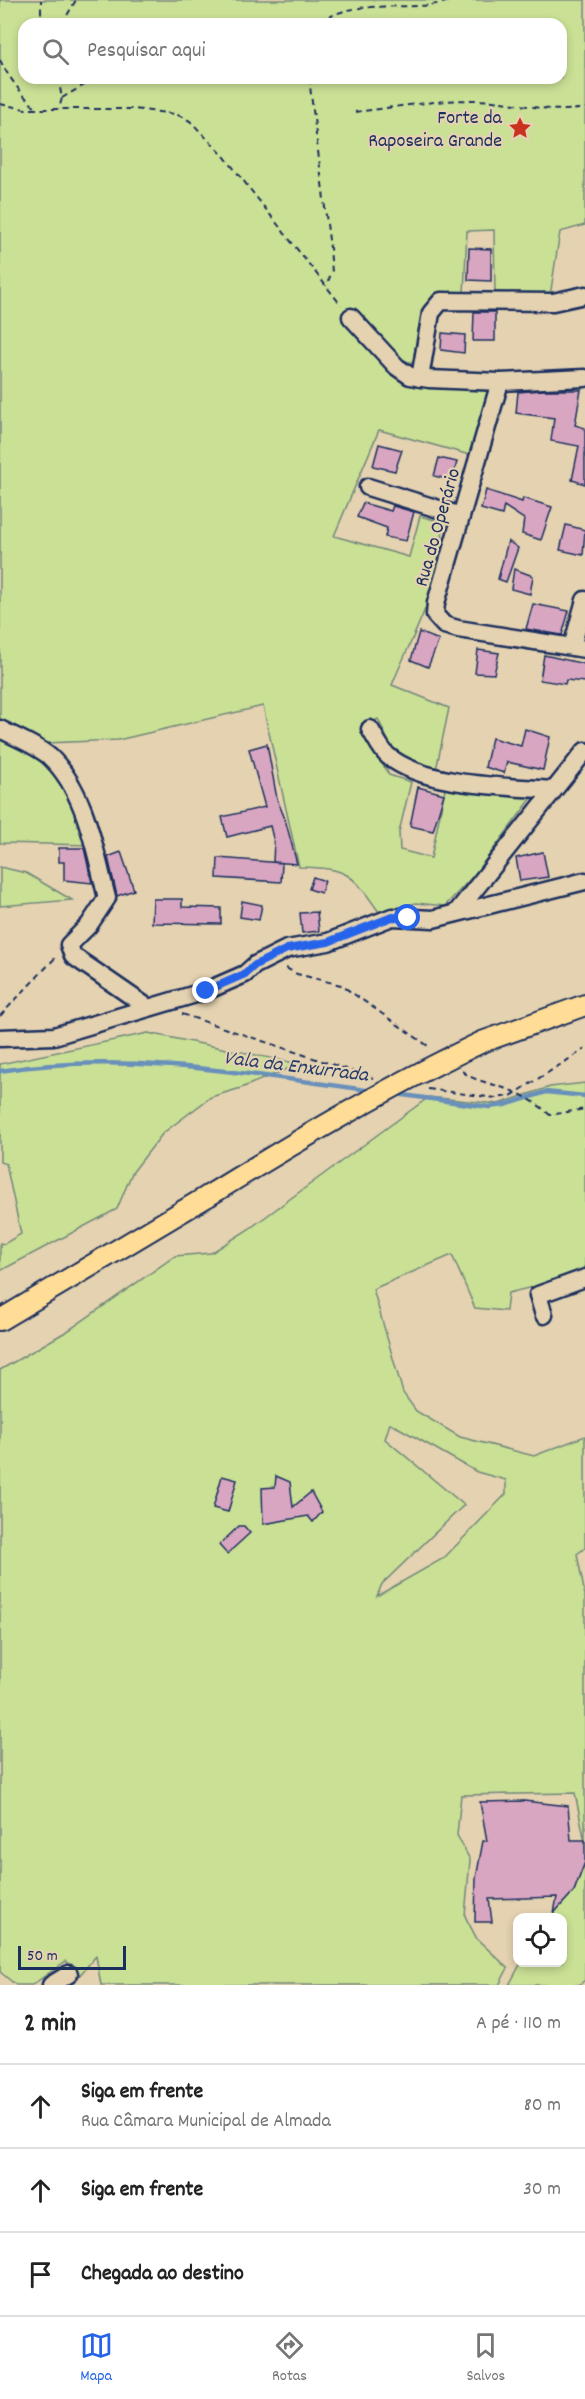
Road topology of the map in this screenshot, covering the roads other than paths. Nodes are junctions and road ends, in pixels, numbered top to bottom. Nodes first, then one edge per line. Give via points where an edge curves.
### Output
1 (585, 295) edge
2 (351, 316) road end
3 (420, 378) junction
4 (585, 378) edge
5 (500, 382) junction
6 (368, 487) dead end
7 (461, 516) junction
8 (585, 600) edge
9 (579, 648) edge
10 (0, 729) edge
11 (370, 729) dead end
12 (585, 751) edge
13 (553, 790) junction
14 (585, 881) edge
15 (456, 913) junction
16 (585, 1005) edge
17 (147, 1007) junction
18 (0, 1038) edge
19 (585, 1278) edge
20 (544, 1315) dead end
21 (0, 1320) edge
22 (69, 1974) dead end
23 (51, 1985) edge

1 - 3 street via 553,302 441,301 430,313
2 - 3 street via 397,367
3 - 5 street
4 - 5 street
5 - 7 street, Rua do Operário
6 - 7 street
7 - 9 street, Rua do Operário via 435,615 444,625 458,629
8 - 9 street
10 - 17 street via 48,756 64,774 77,797 95,852 107,898 69,945 73,956
11 - 13 street via 387,755 428,776
12 - 13 street
13 - 15 street
14 - 15 street
15 - 17 street via 433,919 392,917 328,942 287,949 206,991
16 - 21 main road, bridge via 482,1042 406,1080
17 - 18 street via 54,1036
19 - 20 street via 538,1295
22 - 23 street

